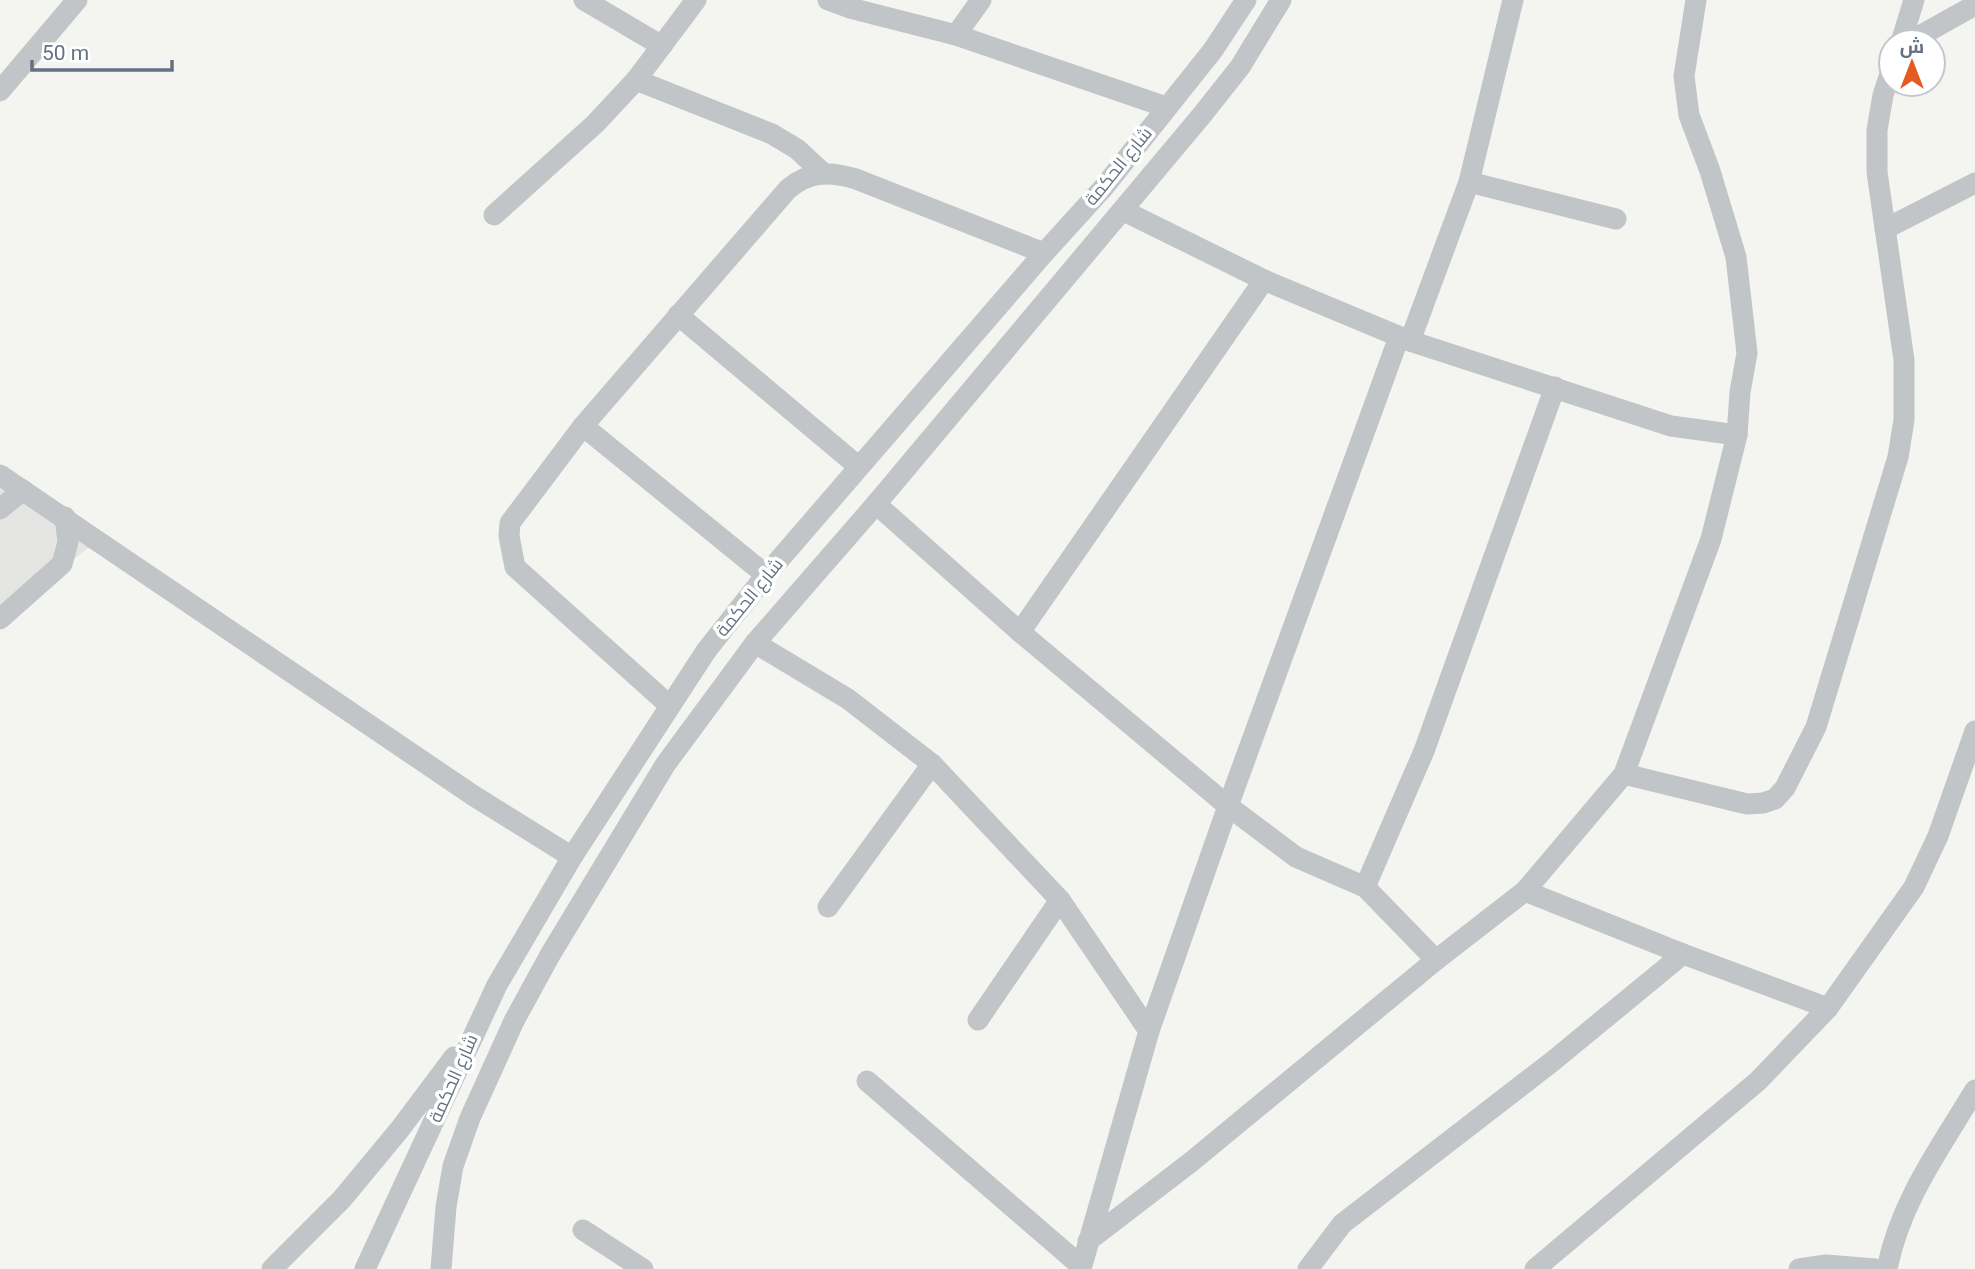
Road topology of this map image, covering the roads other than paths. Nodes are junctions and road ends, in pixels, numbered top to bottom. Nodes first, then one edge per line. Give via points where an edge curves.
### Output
1 (77, 0) edge
2 (584, 0) edge
3 (696, 0) edge
4 (828, 0) edge
5 (981, 0) edge
6 (1246, 0) edge
7 (1281, 0) edge
8 (1513, 0) edge
9 (1696, 0) edge
10 (1914, 0) edge
11 (1975, 5) edge
12 (1905, 28) edge
13 (1934, 28) edge
14 (956, 35) junction
15 (662, 46) junction
16 (636, 80) junction
17 (0, 91) edge
18 (1882, 98) edge
19 (1166, 107) junction
20 (824, 174) junction
21 (1469, 182) junction
22 (1975, 183) edge
23 (1124, 211) junction
24 (494, 215) dead end
25 (1616, 219) dead end
26 (1885, 229) junction
27 (1044, 253) junction
28 (1264, 281) junction
29 (678, 315) junction
30 (1404, 339) junction
31 (1555, 387) junction
32 (583, 426) junction
33 (1737, 435) junction
34 (859, 467) junction
35 (0, 475) edge
36 (23, 490) junction
37 (876, 504) junction
38 (0, 509) edge
39 (65, 517) junction
40 (766, 575) junction
41 (0, 619) edge
42 (1020, 632) junction
43 (755, 643) junction
44 (670, 706) junction
45 (1975, 731) edge
46 (932, 764) junction
47 (1625, 774) junction
48 (1228, 806) junction
49 (572, 857) junction
50 (1365, 887) junction
51 (1525, 891) junction
52 (1060, 900) junction
53 (828, 907) dead end
54 (1683, 954) junction
55 (1436, 960) junction
56 (1828, 1008) junction
57 (978, 1020) dead end
58 (476, 1027) junction
59 (1149, 1031) junction
60 (867, 1081) dead end
61 (1975, 1090) edge
62 (583, 1230) dead end
63 (1088, 1241) junction
64 (1081, 1268) edge
65 (272, 1269) edge
66 (365, 1269) edge
67 (441, 1269) edge
68 (643, 1269) edge
69 (1308, 1269) edge
70 (1535, 1269) edge
71 (1800, 1269) edge
72 (1875, 1269) edge
73 (1886, 1269) edge

1 - 17 street
2 - 15 street
3 - 15 street
4 - 14 street
5 - 14 street
6 - 19 street, شارع الحكمة via 1213,50
7 - 23 street, شارع الحكمة via 1240,66
8 - 21 street
9 - 33 street via 1684,76 1689,115 1736,257 1747,353
10 - 12 street
11 - 13 street
14 - 19 street
15 - 16 street
16 - 20 street via 772,134
16 - 24 street via 595,124
18 - 26 street via 1877,172
19 - 27 street, شارع الحكمة via 1104,187
20 - 27 street via 856,179
20 - 29 street via 805,177 788,189
21 - 25 street
21 - 30 street
22 - 26 street
23 - 28 street
23 - 37 street, شارع الحكمة
26 - 47 street via 1904,360 1904,420 1898,457 1816,727 1785,788 1763,803 1747,804
27 - 34 street, شارع الحكمة
28 - 30 street
28 - 42 street
29 - 32 street
29 - 34 street
30 - 31 street
30 - 48 street
31 - 33 street via 1671,426
31 - 50 street via 1424,751
32 - 40 street
32 - 44 street via 510,523 515,567
33 - 47 street via 1711,539
34 - 40 street, شارع الحكمة
35 - 36 street
36 - 38 street
36 - 39 street
37 - 42 street
37 - 43 street, شارع الحكمة
39 - 41 street via 68,542 62,564
39 - 49 street
40 - 44 street, شارع الحكمة
42 - 48 street
43 - 46 street via 848,699
43 - 67 street, شارع الحكمة via 665,765 514,1021 453,1167
44 - 49 street, شارع الحكمة
45 - 56 street via 1938,836 1914,887
46 - 52 street
46 - 53 street
47 - 51 street
48 - 50 street via 1296,857
48 - 59 street
49 - 58 street, شارع الحكمة
50 - 55 street
51 - 54 street
51 - 55 street
52 - 57 street
52 - 59 street
54 - 56 street
54 - 69 street via 1342,1224
55 - 63 street
56 - 70 street via 1758,1081
58 - 65 street via 341,1199
58 - 66 street, شارع الحكمة
59 - 63 street
60 - 64 street
61 - 73 street via 1912,1193
62 - 68 street
63 - 64 street
71 - 72 street via 1826,1265

